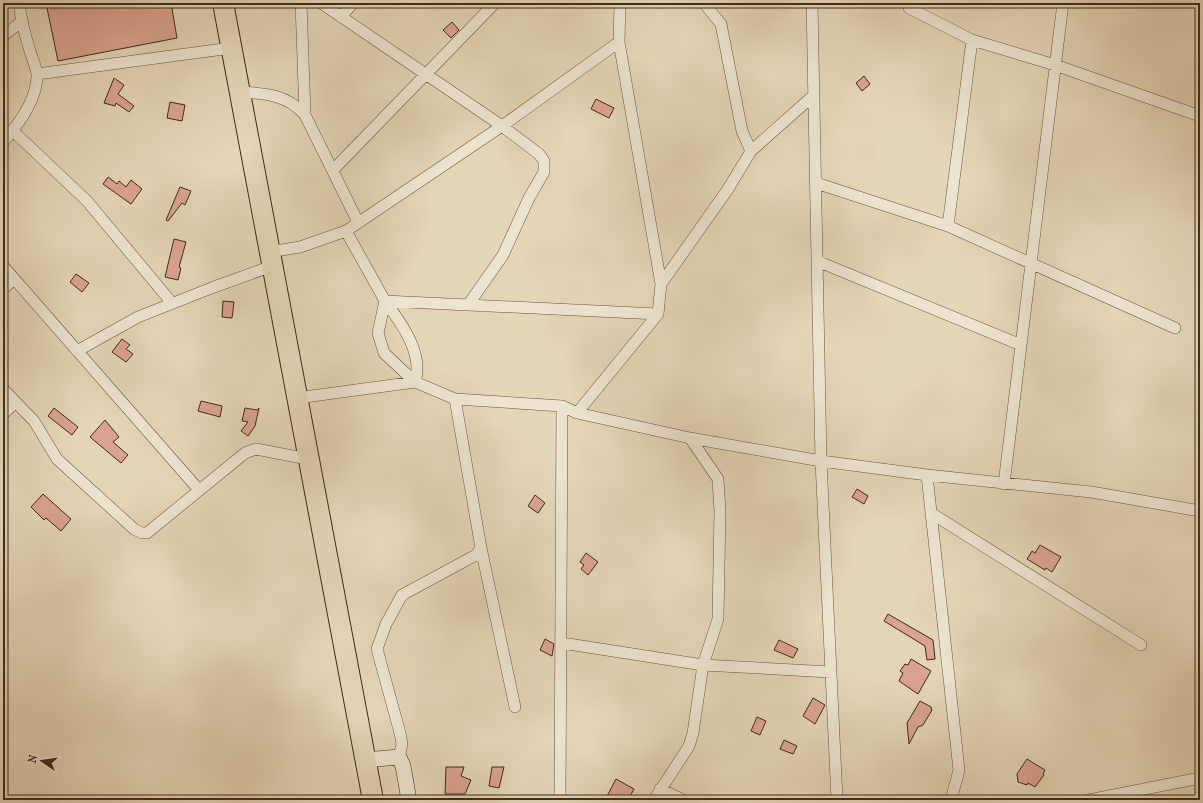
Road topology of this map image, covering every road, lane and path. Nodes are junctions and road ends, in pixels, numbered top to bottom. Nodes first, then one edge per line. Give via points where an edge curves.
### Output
1 (19, 3) edge
2 (223, 3) edge
3 (301, 3) edge
4 (321, 3) edge
5 (353, 3) edge
6 (496, 3) edge
7 (620, 3) edge
8 (704, 3) edge
9 (812, 3) edge
10 (1063, 3) edge
11 (909, 8) dead end
12 (341, 17) junction
13 (21, 22) junction
14 (3, 36) edge
15 (972, 40) junction
16 (619, 42) junction
17 (231, 48) junction
18 (1055, 65) junction
19 (37, 74) junction
20 (427, 74) junction
21 (239, 92) junction
22 (814, 95) junction
23 (305, 115) junction
24 (1200, 116) edge
25 (502, 126) junction
26 (13, 131) junction
27 (3, 142) edge
28 (751, 151) junction
29 (332, 170) junction
30 (816, 183) junction
31 (358, 222) junction
32 (948, 226) junction
33 (346, 231) junction
34 (271, 259) junction
35 (817, 261) junction
36 (1031, 265) junction
37 (3, 266) edge
38 (13, 280) junction
39 (661, 284) junction
40 (3, 290) edge
41 (385, 301) junction
42 (172, 303) junction
43 (468, 305) junction
44 (658, 314) junction
45 (1175, 328) dead end
46 (1021, 345) junction
47 (77, 351) junction
48 (416, 382) junction
49 (3, 389) edge
50 (297, 398) junction
51 (455, 399) junction
52 (15, 404) junction
53 (562, 406) junction
54 (577, 413) junction
55 (3, 414) edge
56 (690, 438) junction
57 (308, 459) junction
58 (821, 461) junction
59 (927, 475) junction
60 (1004, 484) junction
61 (200, 490) junction
62 (1200, 511) edge
63 (931, 513) junction
64 (481, 548) junction
65 (562, 643) junction
66 (1141, 645) dead end
67 (703, 665) junction
68 (831, 672) junction
69 (515, 707) dead end
70 (399, 757) junction
71 (365, 760) junction
72 (1200, 778) edge
73 (660, 789) junction
74 (373, 800) edge
75 (409, 800) edge
76 (560, 800) edge
77 (654, 800) edge
78 (683, 800) edge
79 (837, 800) edge
80 (951, 800) edge
81 (1089, 800) edge

1 - 13 street
2 - 17 highway
3 - 23 street
4 - 12 street
5 - 12 street
6 - 20 street
7 - 16 street
8 - 28 street via 721,24 742,131
9 - 22 street
10 - 18 street
11 - 15 street
12 - 20 street
13 - 14 street
13 - 19 street
15 - 18 street
15 - 32 street
16 - 25 street
16 - 39 street
17 - 19 street
17 - 21 highway
18 - 24 street
18 - 36 street
19 - 26 street via 31,98
20 - 25 street
20 - 29 street
21 - 23 street via 280,97 298,107
21 - 34 highway
22 - 28 street
22 - 30 street
23 - 29 street
25 - 31 street
25 - 43 street via 539,154 544,161 544,172 503,255
26 - 27 street
26 - 42 street via 87,201
28 - 39 street via 728,189
29 - 31 street
30 - 32 street
30 - 35 street
31 - 33 street
32 - 36 street
33 - 34 street
33 - 41 street
34 - 42 street
34 - 50 highway
35 - 46 street
35 - 58 street
36 - 45 street
36 - 46 street
37 - 38 street
38 - 40 street
38 - 47 street
39 - 44 street
41 - 43 street
41 - 48 street via 402,325 414,351 418,372
41 - 48 street via 378,333 384,353
42 - 47 street via 138,317
43 - 44 street
44 - 54 street
46 - 60 street
47 - 61 street
48 - 50 street
48 - 51 street
49 - 52 street
50 - 57 highway
51 - 53 street
51 - 64 street
52 - 55 street
52 - 61 street via 34,422 57,458 134,530 147,533
53 - 54 street
53 - 65 street
54 - 56 street
56 - 58 street
56 - 67 street via 718,479 720,511 718,619
57 - 61 street via 252,450
57 - 71 highway
58 - 59 street
58 - 68 street
59 - 60 street
59 - 63 street
60 - 62 street via 1090,492
63 - 66 street
63 - 80 street via 959,770
64 - 69 street
64 - 70 street via 476,555 402,595 386,624 377,649 400,733 402,744
65 - 67 street
65 - 76 street
67 - 68 street
67 - 73 street via 689,746
68 - 79 street
70 - 71 street
70 - 75 street
71 - 74 highway
72 - 81 street
73 - 77 street
73 - 78 street

